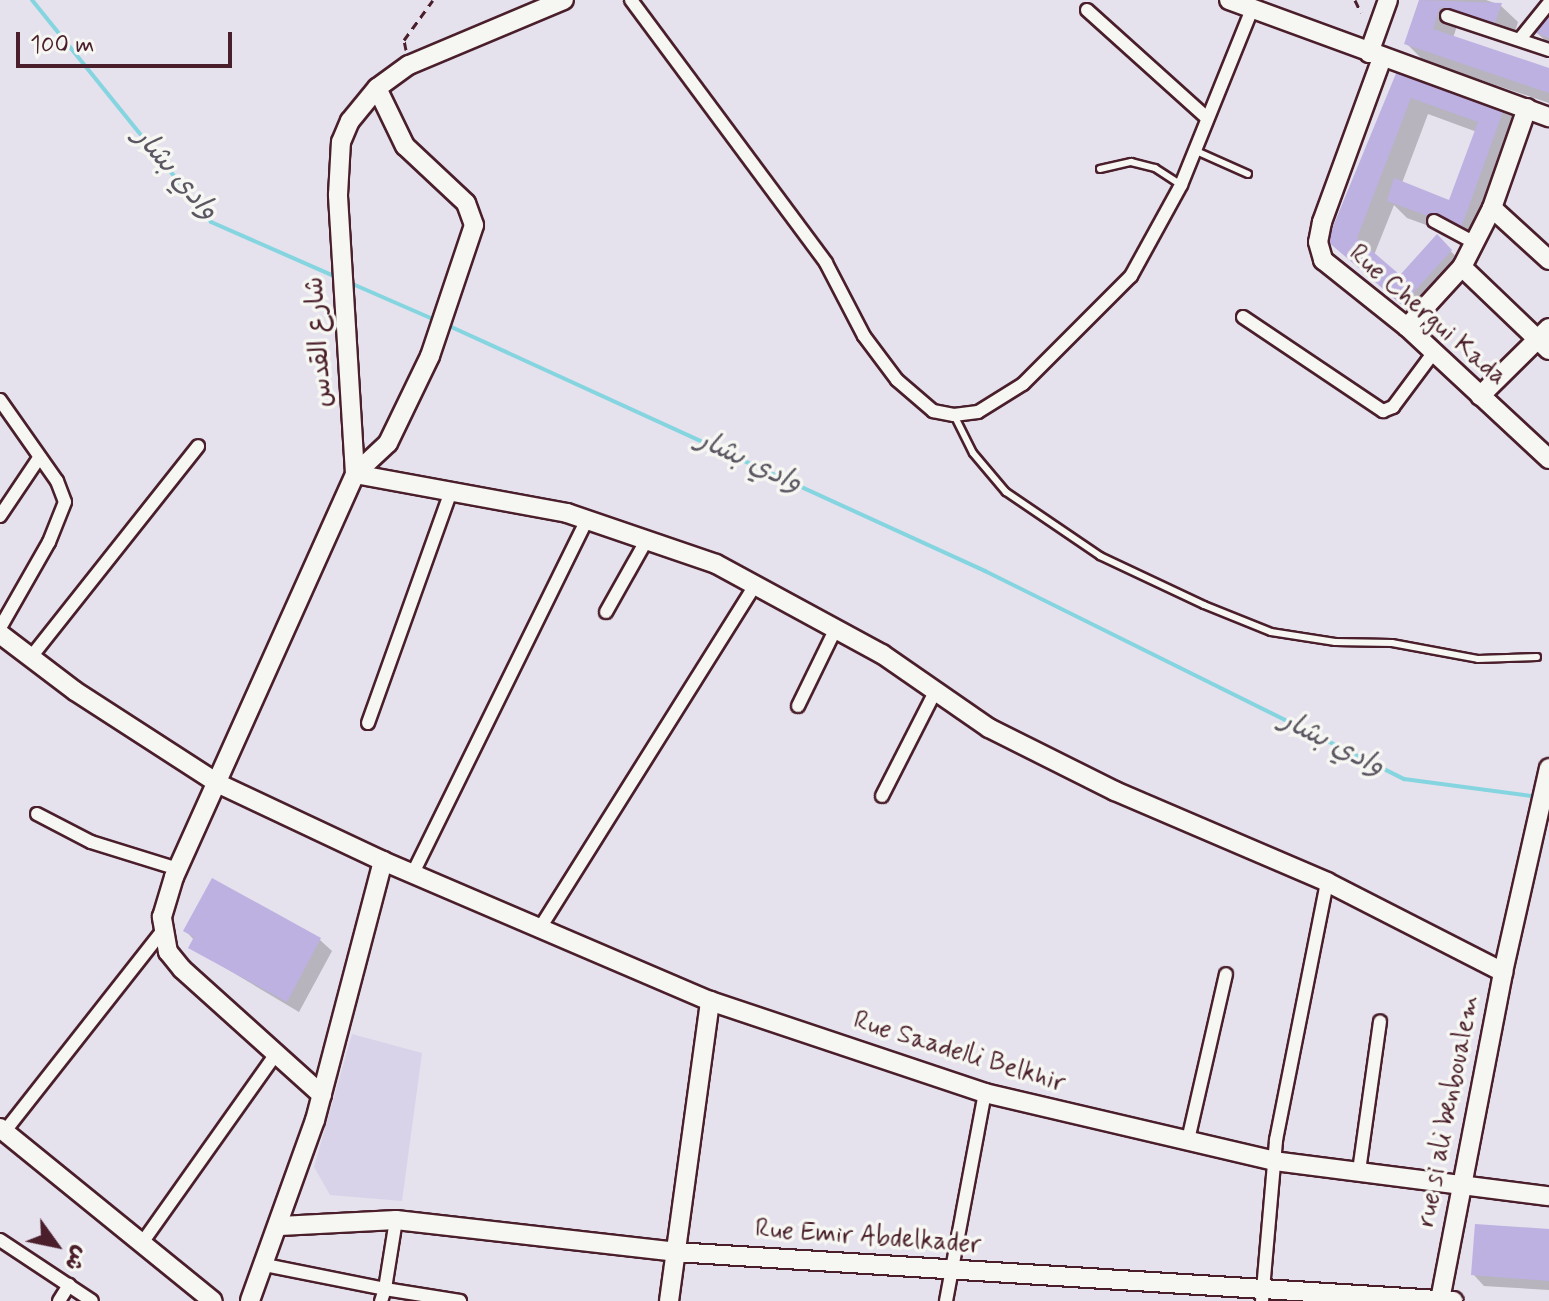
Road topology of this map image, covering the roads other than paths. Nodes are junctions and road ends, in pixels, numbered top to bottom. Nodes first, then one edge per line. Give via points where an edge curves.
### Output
1 (564, 0) edge
2 (631, 0) edge
3 (1229, 0) edge
4 (1388, 0) edge
5 (1549, 3) edge
6 (1252, 9) junction
7 (1087, 10) dead end
8 (1447, 16) dead end
9 (1520, 39) junction
10 (1549, 50) edge
11 (1376, 55) junction
12 (377, 88) junction
13 (1527, 108) junction
14 (1206, 117) junction
15 (1549, 117) edge
16 (1194, 150) junction
17 (1100, 169) dead end
18 (1248, 174) dead end
19 (1181, 185) junction
20 (1492, 208) junction
21 (1434, 221) dead end
22 (1475, 243) junction
23 (1549, 260) edge
24 (1462, 267) junction
25 (1243, 317) dead end
26 (1407, 327) junction
27 (1545, 339) edge
28 (1434, 352) junction
29 (1480, 396) junction
30 (0, 400) edge
31 (954, 415) junction
32 (198, 446) dead end
33 (39, 458) junction
34 (1549, 459) edge
35 (355, 474) junction
36 (450, 494) junction
37 (0, 516) edge
38 (586, 521) junction
39 (646, 541) junction
40 (755, 585) junction
41 (606, 612) dead end
42 (836, 628) junction
43 (1, 635) edge
44 (31, 657) junction
45 (1537, 657) dead end
46 (934, 694) junction
47 (798, 706) dead end
48 (368, 723) dead end
49 (1549, 768) edge
50 (217, 783) junction
51 (882, 796) dead end
52 (37, 814) dead end
53 (383, 861) junction
54 (178, 869) junction
55 (413, 873) junction
56 (1327, 882) junction
57 (540, 928) junction
58 (161, 933) junction
59 (1503, 972) junction
60 (1226, 974) dead end
61 (710, 1001) junction
62 (1380, 1021) dead end
63 (276, 1054) junction
64 (985, 1093) junction
65 (322, 1095) junction
66 (2, 1130) edge
67 (1188, 1140) junction
68 (1274, 1161) junction
69 (1359, 1171) junction
70 (1462, 1183) junction
71 (1549, 1196) edge
72 (396, 1220) junction
73 (280, 1226) junction
74 (0, 1240) edge
75 (142, 1243) junction
76 (675, 1252) junction
77 (265, 1265) junction
78 (952, 1270) junction
79 (69, 1285) junction
80 (383, 1295) edge
81 (1263, 1295) edge
82 (1440, 1300) edge
83 (59, 1301) edge
84 (92, 1301) edge
85 (213, 1301) edge
86 (250, 1301) edge
87 (460, 1301) edge
88 (669, 1301) edge
89 (946, 1301) edge
90 (1453, 1301) edge

1 - 12 main road, شارع القدس via 409,65
2 - 31 street via 826,263 864,336 897,380 933,411
3 - 6 main road
4 - 11 main road, Rue Chergui Kada
5 - 9 street
6 - 11 main road
6 - 14 street
7 - 14 street
8 - 9 street
9 - 10 street
11 - 13 main road
11 - 26 main road, Rue Chergui Kada via 1318,242 1323,260
12 - 35 main road, شارع القدس via 360,105 341,142 344,339
12 - 35 main road via 405,146 474,214 430,356 388,443
13 - 15 main road
13 - 20 main road
14 - 16 street
16 - 18 lane
16 - 19 street
17 - 19 lane via 1131,162 1155,168
19 - 31 street via 1151,246 1093,319 1023,384 978,412
20 - 22 main road
20 - 23 main road
21 - 22 street
22 - 24 main road
24 - 26 main road
24 - 27 main road
25 - 28 street via 1383,411 1393,407
26 - 28 main road, Rue Chergui Kada
27 - 29 main road
28 - 29 main road, Rue Chergui Kada
29 - 34 main road, Rue Chergui Kada
30 - 33 street
31 - 45 lane via 973,453 1006,492 1100,556 1204,605 1271,632 1296,636 1392,643 1478,659
32 - 44 street
33 - 37 street
33 - 43 street via 65,502
35 - 36 main road
35 - 50 main road, شارع القدس
36 - 38 main road
36 - 48 street
38 - 39 main road
38 - 55 street
39 - 40 main road via 716,564
39 - 41 street
40 - 42 main road
40 - 57 street
42 - 46 main road
42 - 47 street
43 - 44 main road, Rue Saadelli Belkhir
44 - 50 main road, Rue Saadelli Belkhir
46 - 51 street
46 - 56 main road via 1115,791
49 - 59 main road, rue si ali benboualem
50 - 53 main road, Rue Saadelli Belkhir
50 - 54 main road, شارع القدس
52 - 54 street via 91,842
53 - 55 main road, Rue Saadelli Belkhir
53 - 65 main road
54 - 58 main road, شارع القدس
55 - 57 main road, Rue Saadelli Belkhir
56 - 59 main road
56 - 68 street
57 - 61 main road, Rue Saadelli Belkhir
58 - 63 main road via 182,969
58 - 66 street
59 - 70 main road, rue si ali benboualem
60 - 67 street
61 - 64 main road, Rue Saadelli Belkhir
61 - 76 main road
62 - 69 street
63 - 65 main road
63 - 75 street
64 - 67 main road, Rue Saadelli Belkhir
64 - 78 street
65 - 73 main road
66 - 75 main road
67 - 68 main road, Rue Saadelli Belkhir
68 - 69 main road, Rue Saadelli Belkhir
68 - 81 street
69 - 70 main road, Rue Saadelli Belkhir
70 - 71 main road, Rue Saadelli Belkhir
70 - 82 main road, rue si ali benboualem
72 - 73 main road, Rue Emir Abdelkader
72 - 76 main road, Rue Emir Abdelkader
72 - 80 street
73 - 77 main road
74 - 79 street
75 - 85 main road
76 - 78 main road, Rue Emir Abdelkader
76 - 88 main road
77 - 80 street
77 - 86 main road
78 - 81 main road, Rue Emir Abdelkader
78 - 89 street
79 - 83 street
79 - 84 street
80 - 87 street
81 - 82 main road, Rue Emir Abdelkader
82 - 90 main road, Rue Emir Abdelkader

